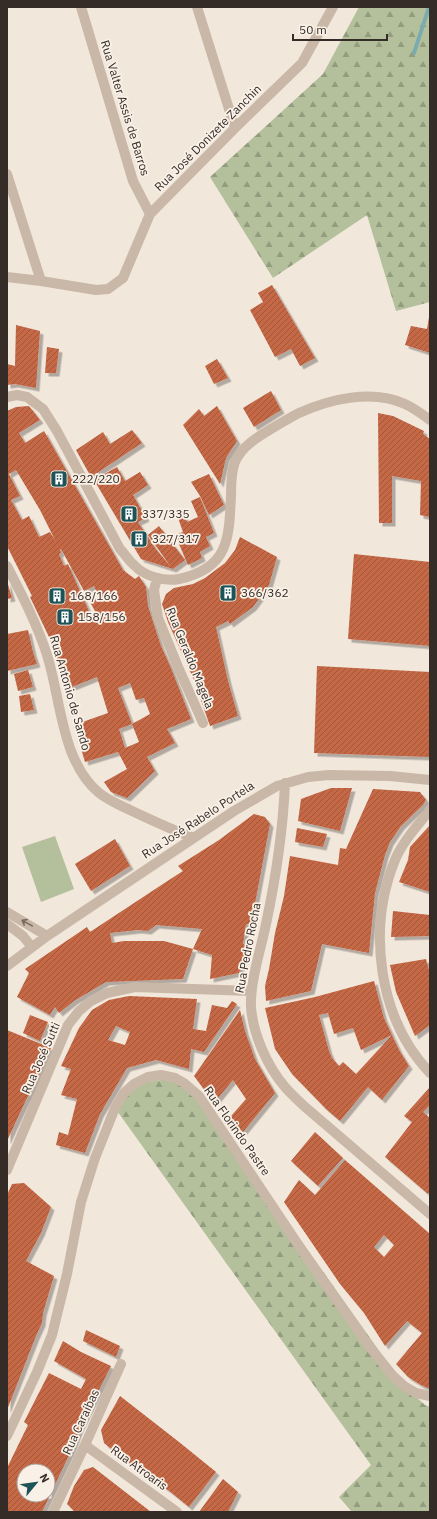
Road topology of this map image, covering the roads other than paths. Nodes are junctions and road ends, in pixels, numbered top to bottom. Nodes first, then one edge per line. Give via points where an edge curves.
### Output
1 (81, 7) edge
2 (197, 7) edge
3 (333, 7) edge
4 (235, 128) junction
5 (7, 174) edge
6 (150, 214) junction
7 (7, 278) edge
8 (41, 281) junction
9 (7, 397) edge
10 (430, 420) edge
11 (7, 566) edge
12 (157, 578) junction
13 (203, 723) dead end
14 (430, 780) edge
15 (286, 783) junction
16 (430, 810) edge
17 (194, 838) junction
18 (7, 912) edge
19 (7, 924) edge
20 (46, 936) junction
21 (31, 946) junction
22 (7, 966) edge
23 (251, 991) junction
24 (430, 1073) edge
25 (7, 1170) edge
26 (430, 1214) edge
27 (121, 1364) dead end
28 (430, 1396) edge
29 (7, 1436) edge
30 (85, 1445) junction
31 (53, 1512) edge
32 (178, 1512) edge

1 - 6 street, Rua Valter Assis de Barros via 133,181
2 - 4 street
3 - 4 street, Rua José Donizete Zanchin via 302,62
4 - 6 street, Rua José Donizete Zanchin
5 - 8 street
6 - 8 street, Rua José Donizete Zanchin via 123,278 108,289 96,290
7 - 8 street
9 - 12 street via 27,397 43,409 120,549 134,566
10 - 12 street via 404,403 378,397 364,397 323,404 299,413 268,430 247,446 236,461 232,478 230,523 225,546 219,558 212,566 187,577 174,580
11 - 17 street, Rua Antonio de Sando via 47,656 70,747 81,771 100,794 115,803
12 - 13 street, Rua Geraldo Magela via 154,590 158,618
14 - 15 street, Rua José Rabelo Portela via 330,775
15 - 17 street, Rua José Rabelo Portela via 256,797
15 - 23 street, Rua Pedro Rocha via 280,846
16 - 24 street via 396,858 386,888 380,953 384,985 393,1012 419,1061
17 - 20 street, Rua José Rabelo Portela
20 -> 18 street
19 - 21 street
20 - 21 street, Rua José Rabelo Portela
21 - 22 street, Rua José Rabelo Portela
23 - 25 street, Rua José Sutti via 135,987 106,993 91,1001 68,1025
23 - 26 street, Rua Pedro Rocha via 251,1008 260,1043 285,1087
27 - 30 street, Rua Caraíbas
28 - 29 street, Rua Florindo Pastre via 416,1393 393,1376 303,1252 199,1096 184,1083 162,1075 148,1077 134,1084 124,1093 115,1108 81,1202 52,1335
30 - 31 street, Rua Caraíbas
30 - 32 street, Rua Atroaris

